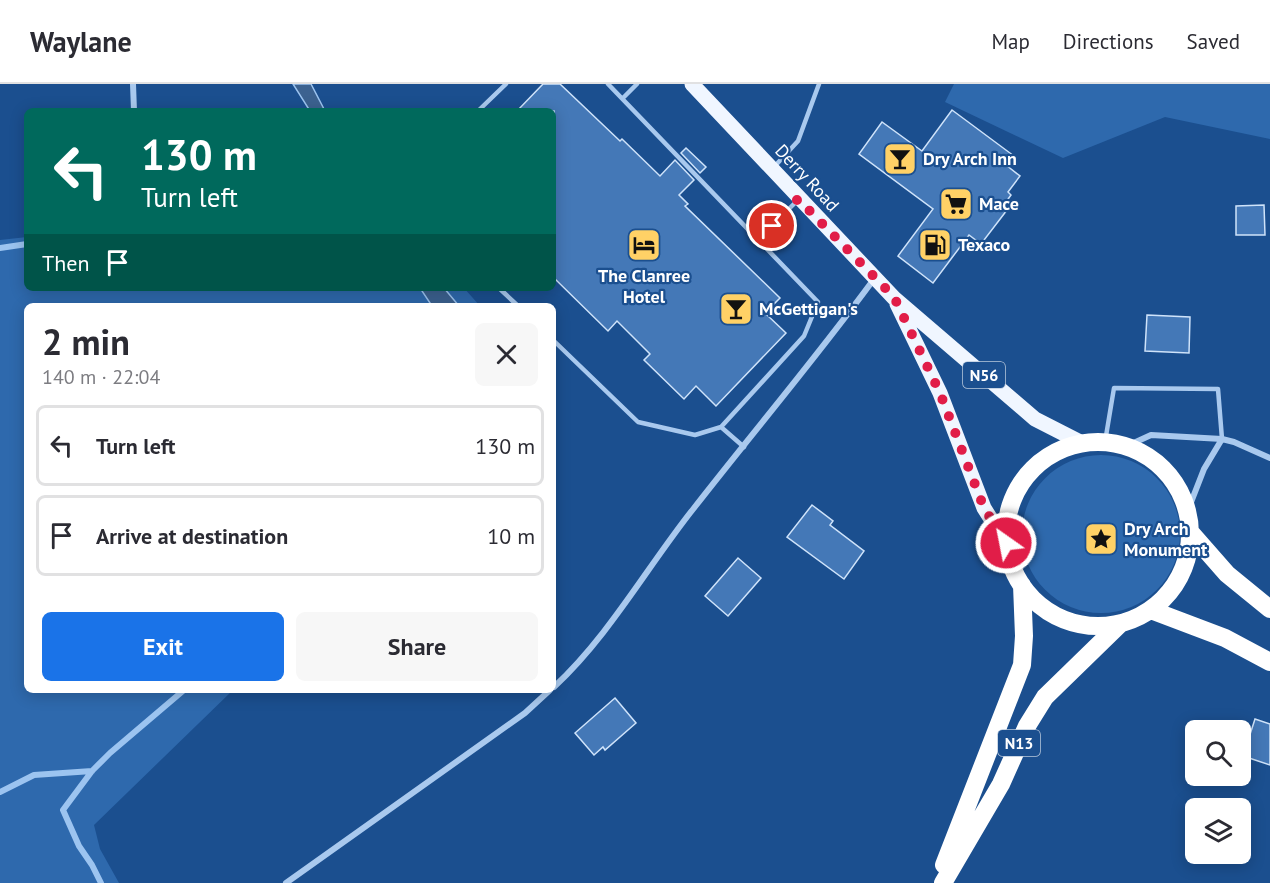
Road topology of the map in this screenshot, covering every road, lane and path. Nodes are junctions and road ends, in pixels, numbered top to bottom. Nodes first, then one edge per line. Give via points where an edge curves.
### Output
1 (133, 84) edge
2 (506, 84) edge
3 (608, 84) edge
4 (637, 84) edge
5 (692, 84) edge
6 (819, 84) edge
7 (623, 98) junction
8 (134, 108) edge
9 (481, 108) edge
10 (772, 169) junction
11 (798, 199) junction
12 (758, 239) junction
13 (874, 278) junction
14 (502, 291) edge
15 (894, 297) junction
16 (515, 303) edge
17 (556, 342) edge
18 (722, 427) junction
19 (1222, 439) junction
20 (1105, 442) junction
21 (1082, 443) junction
22 (1127, 446) junction
23 (744, 447) junction
24 (1270, 458) edge
25 (1188, 510) junction
26 (1191, 533) junction
27 (1006, 543) junction
28 (1022, 585) junction
29 (1270, 609) edge
30 (1151, 610) junction
31 (1121, 623) junction
32 (1270, 662) edge
33 (556, 685) edge
34 (547, 693) edge
35 (286, 883) edge
36 (937, 883) edge
37 (943, 883) edge

1 - 8 street
2 - 9 lane
3 - 7 lane
4 - 7 lane
5 - 10 main road, Derry Road / N56
6 - 10 lane via 798,141
7 - 12 lane
10 - 11 main road, Derry Road / N56
11 - 12 lane
11 - 13 main road, Derry Road / N56
12 - 18 lane via 818,302 804,336
13 - 15 main road, Derry Road / N56
13 - 23 street
14 - 16 lane
15 - 21 main road, Derry Road / N56 via 1035,419
15 - 27 main road, Derry Road / N56 via 940,393 984,508
17 - 18 lane via 638,422 695,435
18 - 23 lane
19 - 20 lane via 1218,389 1114,388
19 - 22 street via 1151,435
19 - 24 street
19 - 25 street via 1204,469
20 - 21 highway, N13
20 - 22 highway, N13
21 - 27 highway, N13 via 1040,462 1024,479 1007,520
22 - 25 highway, N13 via 1164,470 1179,488
23 - 33 street via 693,508 580,663
25 - 26 highway, N13
26 - 29 highway via 1227,574
26 - 30 highway, N13 via 1180,577
27 - 28 highway, N13
28 - 31 highway, N13 via 1037,603 1058,617 1080,624
28 - 36 highway, N13 via 1022,665
30 - 31 highway, N13
30 - 32 highway via 1225,638
31 - 37 highway, N13 via 1045,697
34 - 35 street via 525,713

